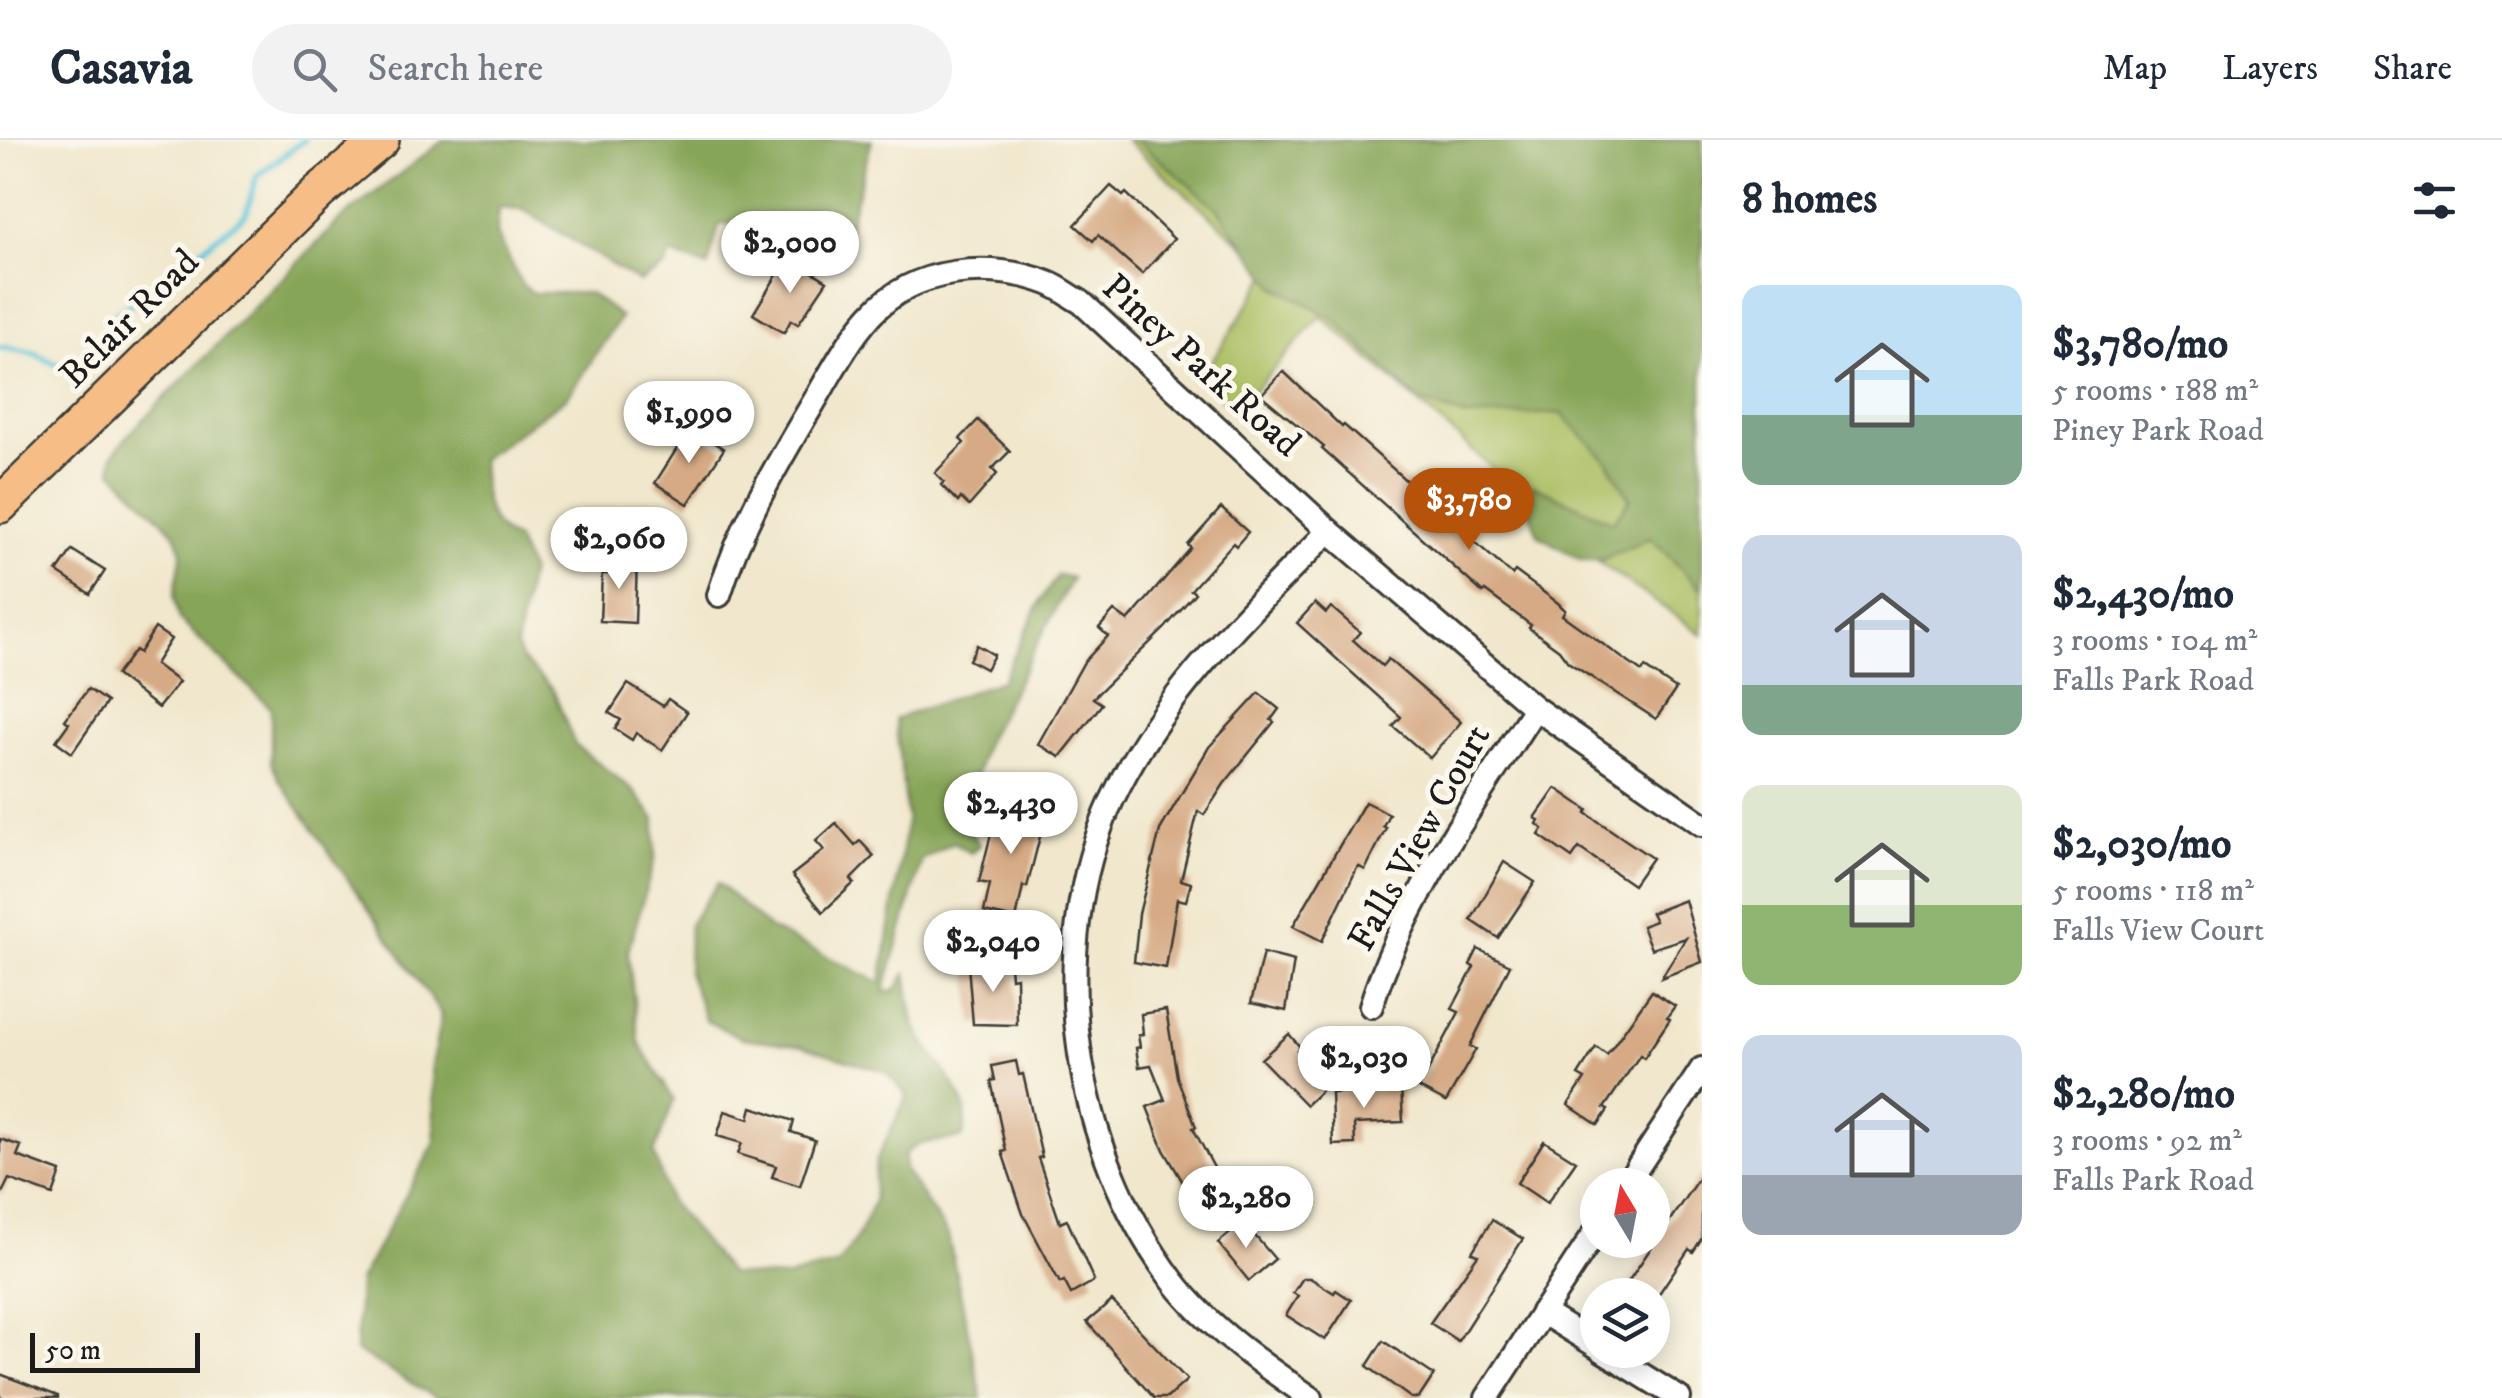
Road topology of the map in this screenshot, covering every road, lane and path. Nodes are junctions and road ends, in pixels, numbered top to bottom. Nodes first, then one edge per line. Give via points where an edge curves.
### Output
1 (354, 140) edge
2 (381, 140) edge
3 (319, 192) junction
4 (0, 505) edge
5 (1329, 531) junction
6 (719, 595) dead end
7 (1534, 708) junction
8 (1702, 824) edge
9 (1372, 1006) dead end
10 (1702, 1069) edge
11 (1637, 1168) edge
12 (1580, 1255) edge
13 (1542, 1312) junction
14 (1580, 1336) edge
15 (1632, 1368) edge
16 (1312, 1398) edge
17 (1487, 1398) edge
18 (1679, 1398) edge

1 - 3 highway, Belair Road
2 - 3 highway, Belair Road
3 - 4 highway, Belair Road
5 - 6 street, Piney Park Road via 1081,302 1049,283 971,270 896,292 854,336 763,488
5 - 7 street, Piney Park Road
5 - 16 street via 1191,678 1131,765 1111,802 1082,894 1074,980 1085,1076 1101,1139 1148,1244 1208,1318
7 - 8 street, Piney Park Road
7 - 9 street, Falls View Court via 1424,886
10 - 11 street
12 - 13 street
13 - 14 street
13 - 17 street
15 - 18 street

